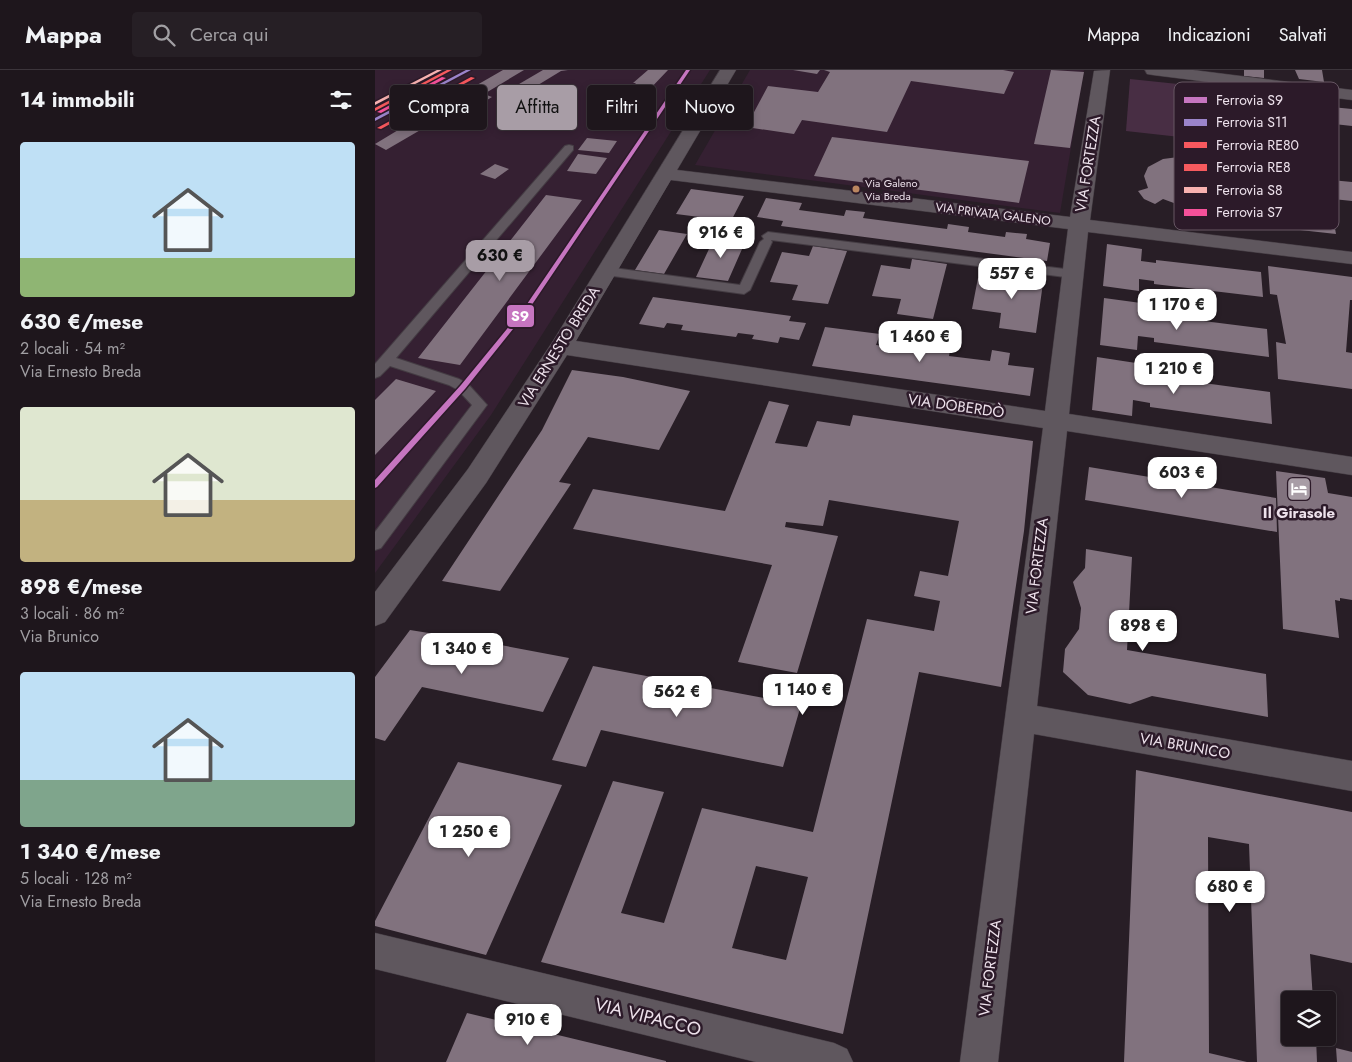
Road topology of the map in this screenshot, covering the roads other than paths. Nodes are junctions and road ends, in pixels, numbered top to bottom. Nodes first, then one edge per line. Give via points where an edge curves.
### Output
1 (728, 70) edge
2 (1102, 70) edge
3 (1153, 70) edge
4 (1280, 78) edge
5 (1297, 82) edge
6 (1339, 92) edge
7 (1352, 95) edge
8 (569, 148) dead end
9 (665, 174) junction
10 (1079, 225) junction
11 (1352, 258) edge
12 (606, 271) junction
13 (1073, 274) junction
14 (561, 346) junction
15 (387, 360) junction
16 (375, 373) edge
17 (1056, 421) junction
18 (1352, 466) edge
19 (375, 544) edge
20 (375, 614) edge
21 (1019, 717) junction
22 (1352, 776) edge
23 (375, 951) edge
24 (834, 1062) edge
25 (979, 1062) edge

1 - 9 street, VIA ERNESTO BREDA
2 - 10 street, VIA FORTEZZA
3 - 4 street
4 - 5 street
6 - 7 street
8 - 15 lane
9 - 10 street, VIA PRIVATA GALENO
9 - 12 street, VIA ERNESTO BREDA
10 - 11 street, VIA PRIVATA GALENO
10 - 13 street, VIA FORTEZZA
12 - 13 lane via 744,290 767,238
12 - 14 street, VIA ERNESTO BREDA
13 - 17 street, VIA FORTEZZA
14 - 17 street, VIA DOBERDÒ
14 - 20 street, VIA ERNESTO BREDA via 477,476
15 - 16 lane
15 - 19 lane via 463,386 480,405
17 - 18 street, VIA DOBERDÒ
17 - 21 street, VIA FORTEZZA
21 - 22 street, VIA BRUNICO
21 - 25 street, VIA FORTEZZA
23 - 24 street, VIA VIPACCO

